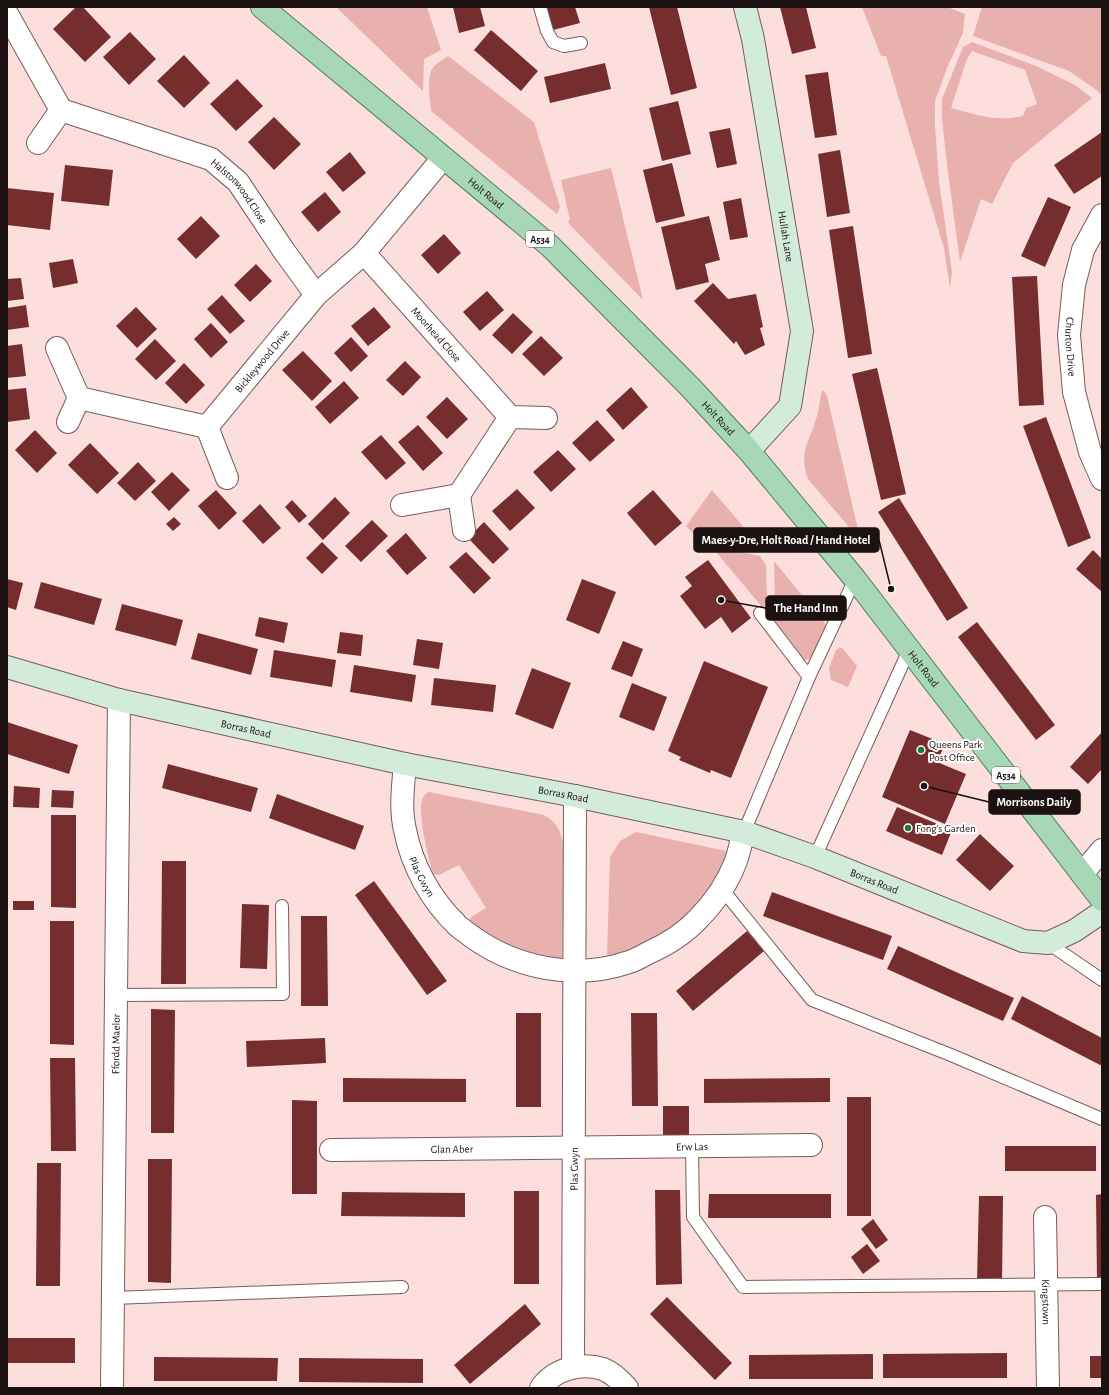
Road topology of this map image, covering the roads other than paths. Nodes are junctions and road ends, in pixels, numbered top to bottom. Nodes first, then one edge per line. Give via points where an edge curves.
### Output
1 (262, 7) edge
2 (540, 7) edge
3 (745, 7) edge
4 (7, 14) edge
5 (580, 43) dead end
6 (61, 110) junction
7 (38, 143) dead end
8 (443, 158) junction
9 (1102, 215) edge
10 (364, 253) junction
11 (316, 295) junction
12 (57, 348) dead end
13 (80, 398) junction
14 (510, 417) junction
15 (546, 418) dead end
16 (68, 422) dead end
17 (207, 428) junction
18 (749, 451) junction
19 (227, 478) dead end
20 (1102, 479) edge
21 (459, 495) junction
22 (402, 505) dead end
23 (464, 530) dead end
24 (855, 580) junction
25 (760, 613) dead end
26 (909, 650) junction
27 (7, 667) edge
28 (809, 677) junction
29 (119, 700) junction
30 (405, 764) junction
31 (575, 796) junction
32 (744, 832) junction
33 (1102, 850) edge
34 (815, 857) junction
35 (1082, 874) junction
36 (722, 889) junction
37 (1102, 900) edge
38 (282, 906) dead end
39 (1102, 912) edge
40 (1048, 943) junction
41 (574, 971) junction
42 (1102, 980) edge
43 (116, 995) junction
44 (1102, 1119) edge
45 (811, 1145) dead end
46 (692, 1146) junction
47 (573, 1147) junction
48 (331, 1150) dead end
49 (1045, 1217) dead end
50 (1046, 1284) junction
51 (1102, 1284) edge
52 (402, 1287) dead end
53 (113, 1298) junction
54 (573, 1367) junction
55 (112, 1388) edge
56 (541, 1388) edge
57 (627, 1388) edge
58 (1048, 1388) edge

1 - 8 main road, Holt Road / A534
2 - 5 lane via 553,42 564,46
3 - 18 street, Hullah Lane via 753,39 802,331 790,406
4 - 6 street
6 - 7 street
6 - 11 street, Halstonwood Close via 211,159 238,182
8 - 10 street, Bickleywood Drive
8 - 18 main road, Holt Road / A534 via 550,246 686,383
9 - 20 street, Churton Drive via 1084,250 1074,285 1069,335 1074,392 1090,452
10 - 11 street, Bickleywood Drive
10 - 14 street, Moorhead Close
11 - 17 street, Bickleywood Drive
12 - 13 street
13 - 16 street
13 - 17 street
14 - 15 street
14 - 21 street
17 - 19 street
18 - 24 main road, Holt Road / A534
21 - 22 street
21 - 23 street
24 - 26 main road, Holt Road / A534
24 - 28 lane
25 - 28 lane
26 - 34 lane
26 - 35 main road, Holt Road / A534
27 - 29 street, Borras Road
28 - 32 lane
29 - 30 street, Borras Road
29 - 43 street, Ffordd Maelor
30 - 31 street, Borras Road
30 - 41 street, Plas Gwyn via 402,797 405,830 416,867 433,897 457,925 483,945 520,962 553,970
31 - 32 street, Borras Road
31 - 41 street, Plas Gwyn
32 - 34 street, Borras Road
32 - 36 street, Plas Gwyn via 735,862
33 - 35 street
34 - 40 street, Borras Road via 1024,941
35 - 37 main road, Holt Road / A534
36 - 41 street, Plas Gwyn via 698,920 668,944 627,963 598,970
36 - 44 lane via 812,1000
38 - 43 lane via 283,994
39 - 40 street, Borras Road via 1074,931
40 - 42 lane
41 - 47 street, Plas Gwyn
43 - 53 street, Ffordd Maelor
45 - 46 street, Erw Las
46 - 47 street, Erw Las
46 - 50 lane via 694,1217 743,1287
47 - 48 street, Glan Aber
47 - 54 street, Plas Gwyn
49 - 50 street, Kingstown
50 - 51 lane
50 - 58 street, Kingstown
52 - 53 lane
53 - 55 street, Ffordd Maelor
54 - 56 street via 556,1374
54 - 57 street via 588,1366 604,1370 617,1377

